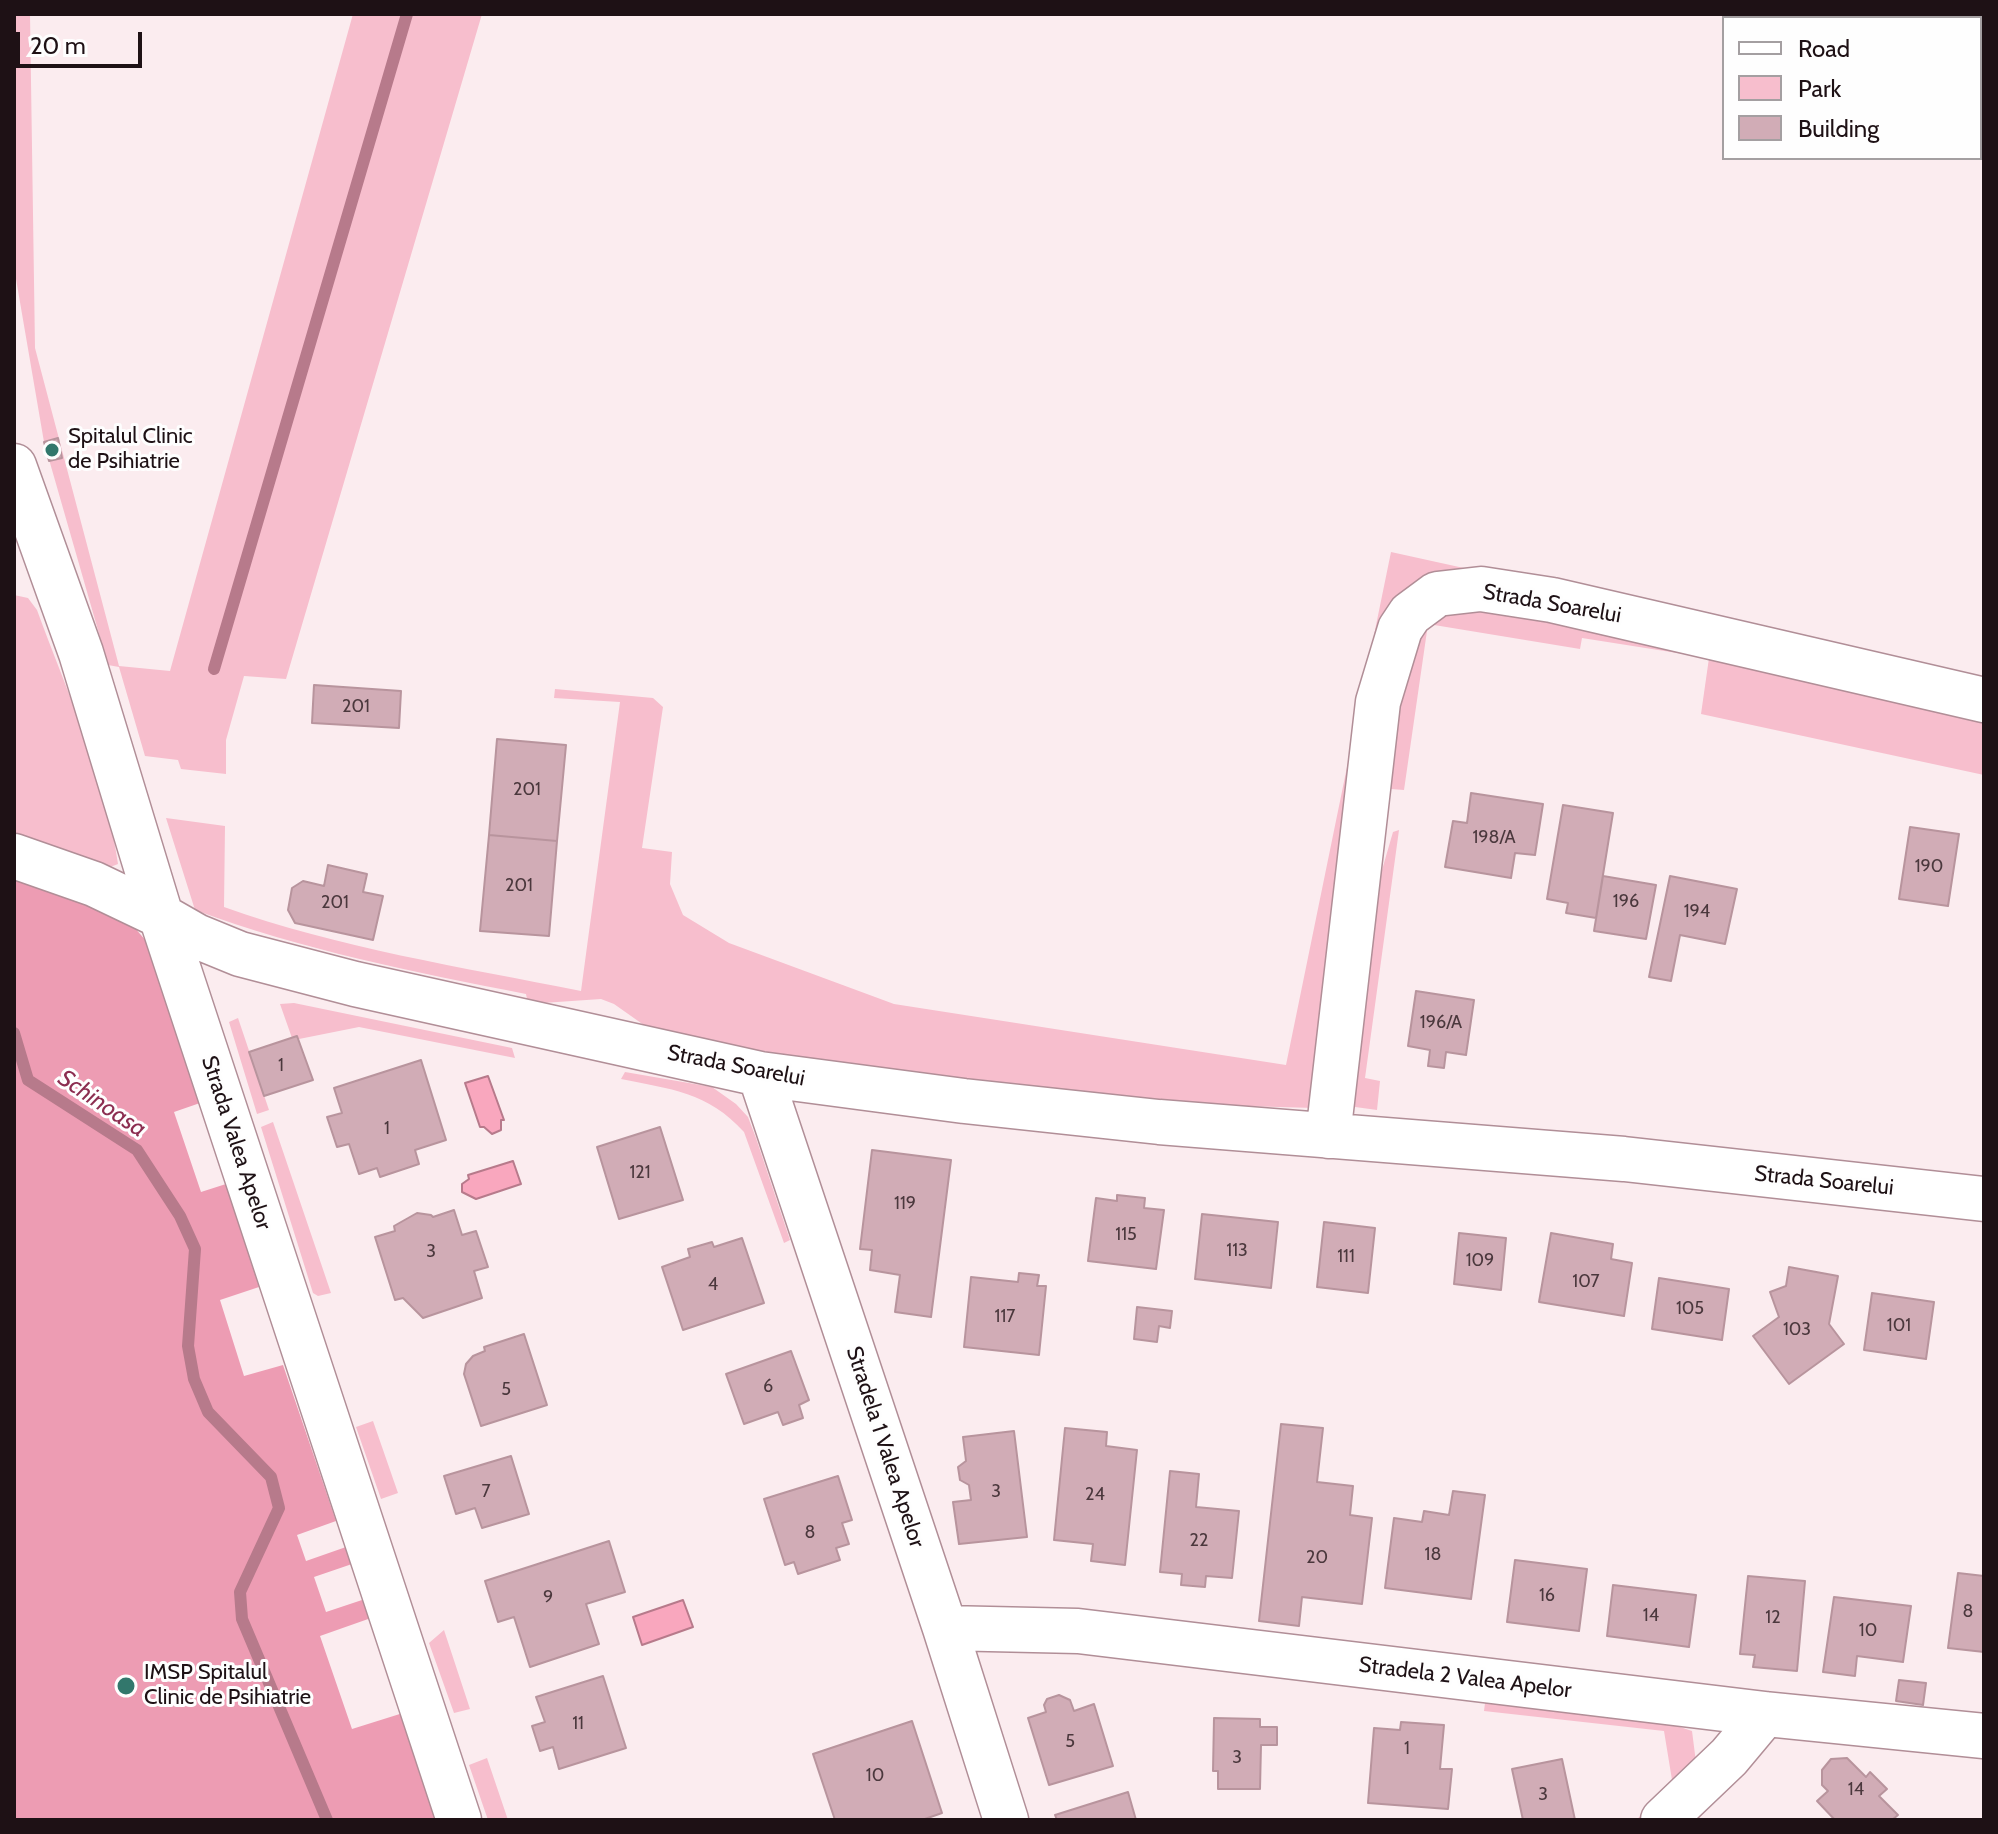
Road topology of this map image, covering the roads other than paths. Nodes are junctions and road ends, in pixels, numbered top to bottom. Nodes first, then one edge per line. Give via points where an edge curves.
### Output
1 (14, 466) edge
2 (14, 562) edge
3 (56, 583) junction
4 (1984, 700) edge
5 (130, 816) junction
6 (14, 856) edge
7 (94, 884) junction
8 (161, 916) junction
9 (760, 1074) junction
10 (1328, 1136) junction
11 (1984, 1199) edge
12 (945, 1628) junction
13 (1765, 1714) junction
14 (1984, 1736) edge
15 (459, 1820) edge
16 (1006, 1820) edge
17 (1663, 1820) edge

1 - 3 street, Strada Valea Apelor
2 - 3 street via 28,562
3 - 5 street, Strada Valea Apelor
4 - 10 street, Strada Soarelui via 1552,600 1481,589 1437,594 1423,603 1400,629 1378,702
5 - 7 street via 129,852 118,873
5 - 8 street, Strada Valea Apelor
6 - 7 street, Strada Soarelui
7 - 8 street, Strada Soarelui
8 - 9 street, Strada Soarelui via 255,958
8 - 15 street, Strada Valea Apelor
9 - 10 street, Strada Soarelui via 1024,1107
9 - 12 street, Stradela 1 Valea Apelor
10 - 11 street, Strada Soarelui via 1624,1159
12 - 13 street, Stradela 2 Valea Apelor via 1078,1631
12 - 16 street, Stradela 1 Valea Apelor
13 - 14 street, Stradela 2 Valea Apelor
13 - 17 street

